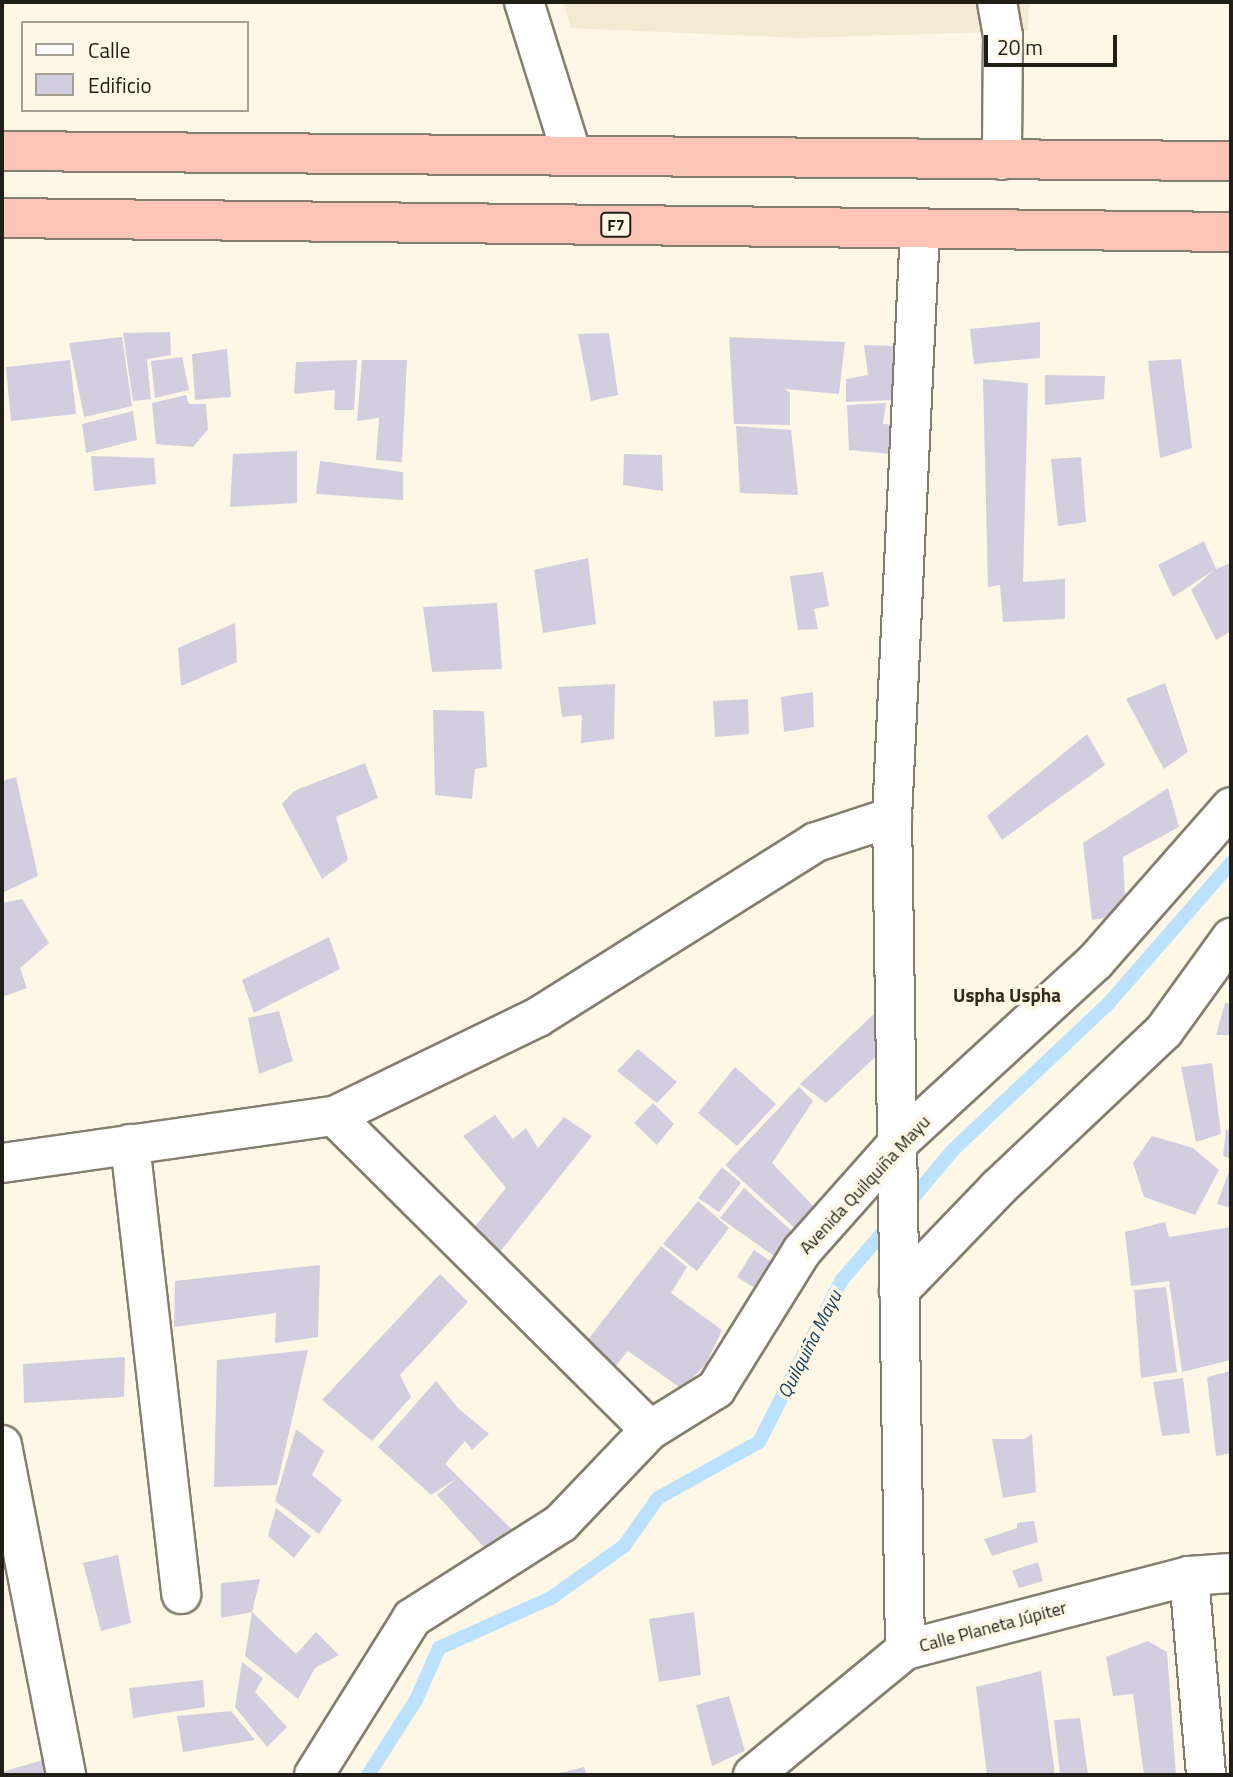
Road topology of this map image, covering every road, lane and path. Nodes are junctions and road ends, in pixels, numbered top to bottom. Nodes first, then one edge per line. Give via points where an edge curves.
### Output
1 (524, 2) edge
2 (997, 2) edge
3 (2, 151) edge
4 (572, 155) junction
5 (1002, 160) junction
6 (1231, 161) edge
7 (2, 218) edge
8 (920, 229) junction
9 (1231, 232) edge
10 (1231, 807) edge
11 (892, 817) junction
12 (1231, 938) edge
13 (334, 1116) junction
14 (130, 1144) junction
15 (897, 1144) junction
16 (2, 1163) edge
17 (899, 1292) junction
18 (650, 1430) junction
19 (2, 1445) edge
20 (1231, 1573) edge
21 (1189, 1576) junction
22 (181, 1594) dead end
23 (905, 1650) junction
24 (66, 1775) edge
25 (314, 1775) edge
26 (753, 1775) edge
27 (1206, 1775) edge

1 - 4 street
2 - 5 street via 1003,36
3 - 4 highway
4 - 5 highway
5 - 6 highway
7 - 8 highway, F7
8 - 9 highway, F7
8 - 11 street
10 - 15 street, Avenida Quilquiña Mayu via 1095,962
11 - 13 street via 816,842 538,1017
11 - 15 street
12 - 17 street via 1164,1031 998,1188
13 - 14 street
13 - 18 street
14 - 16 street
14 - 22 street
15 - 17 street
15 - 18 street, Avenida Quilquiña Mayu via 802,1251 716,1388
17 - 23 street
18 - 25 street, Avenida Quilquiña Mayu via 561,1523 412,1618
19 - 24 street
20 - 21 street, Calle Planeta Júpiter
21 - 23 street, Calle Planeta Júpiter
21 - 27 street
23 - 26 street, Calle Planeta Júpiter

